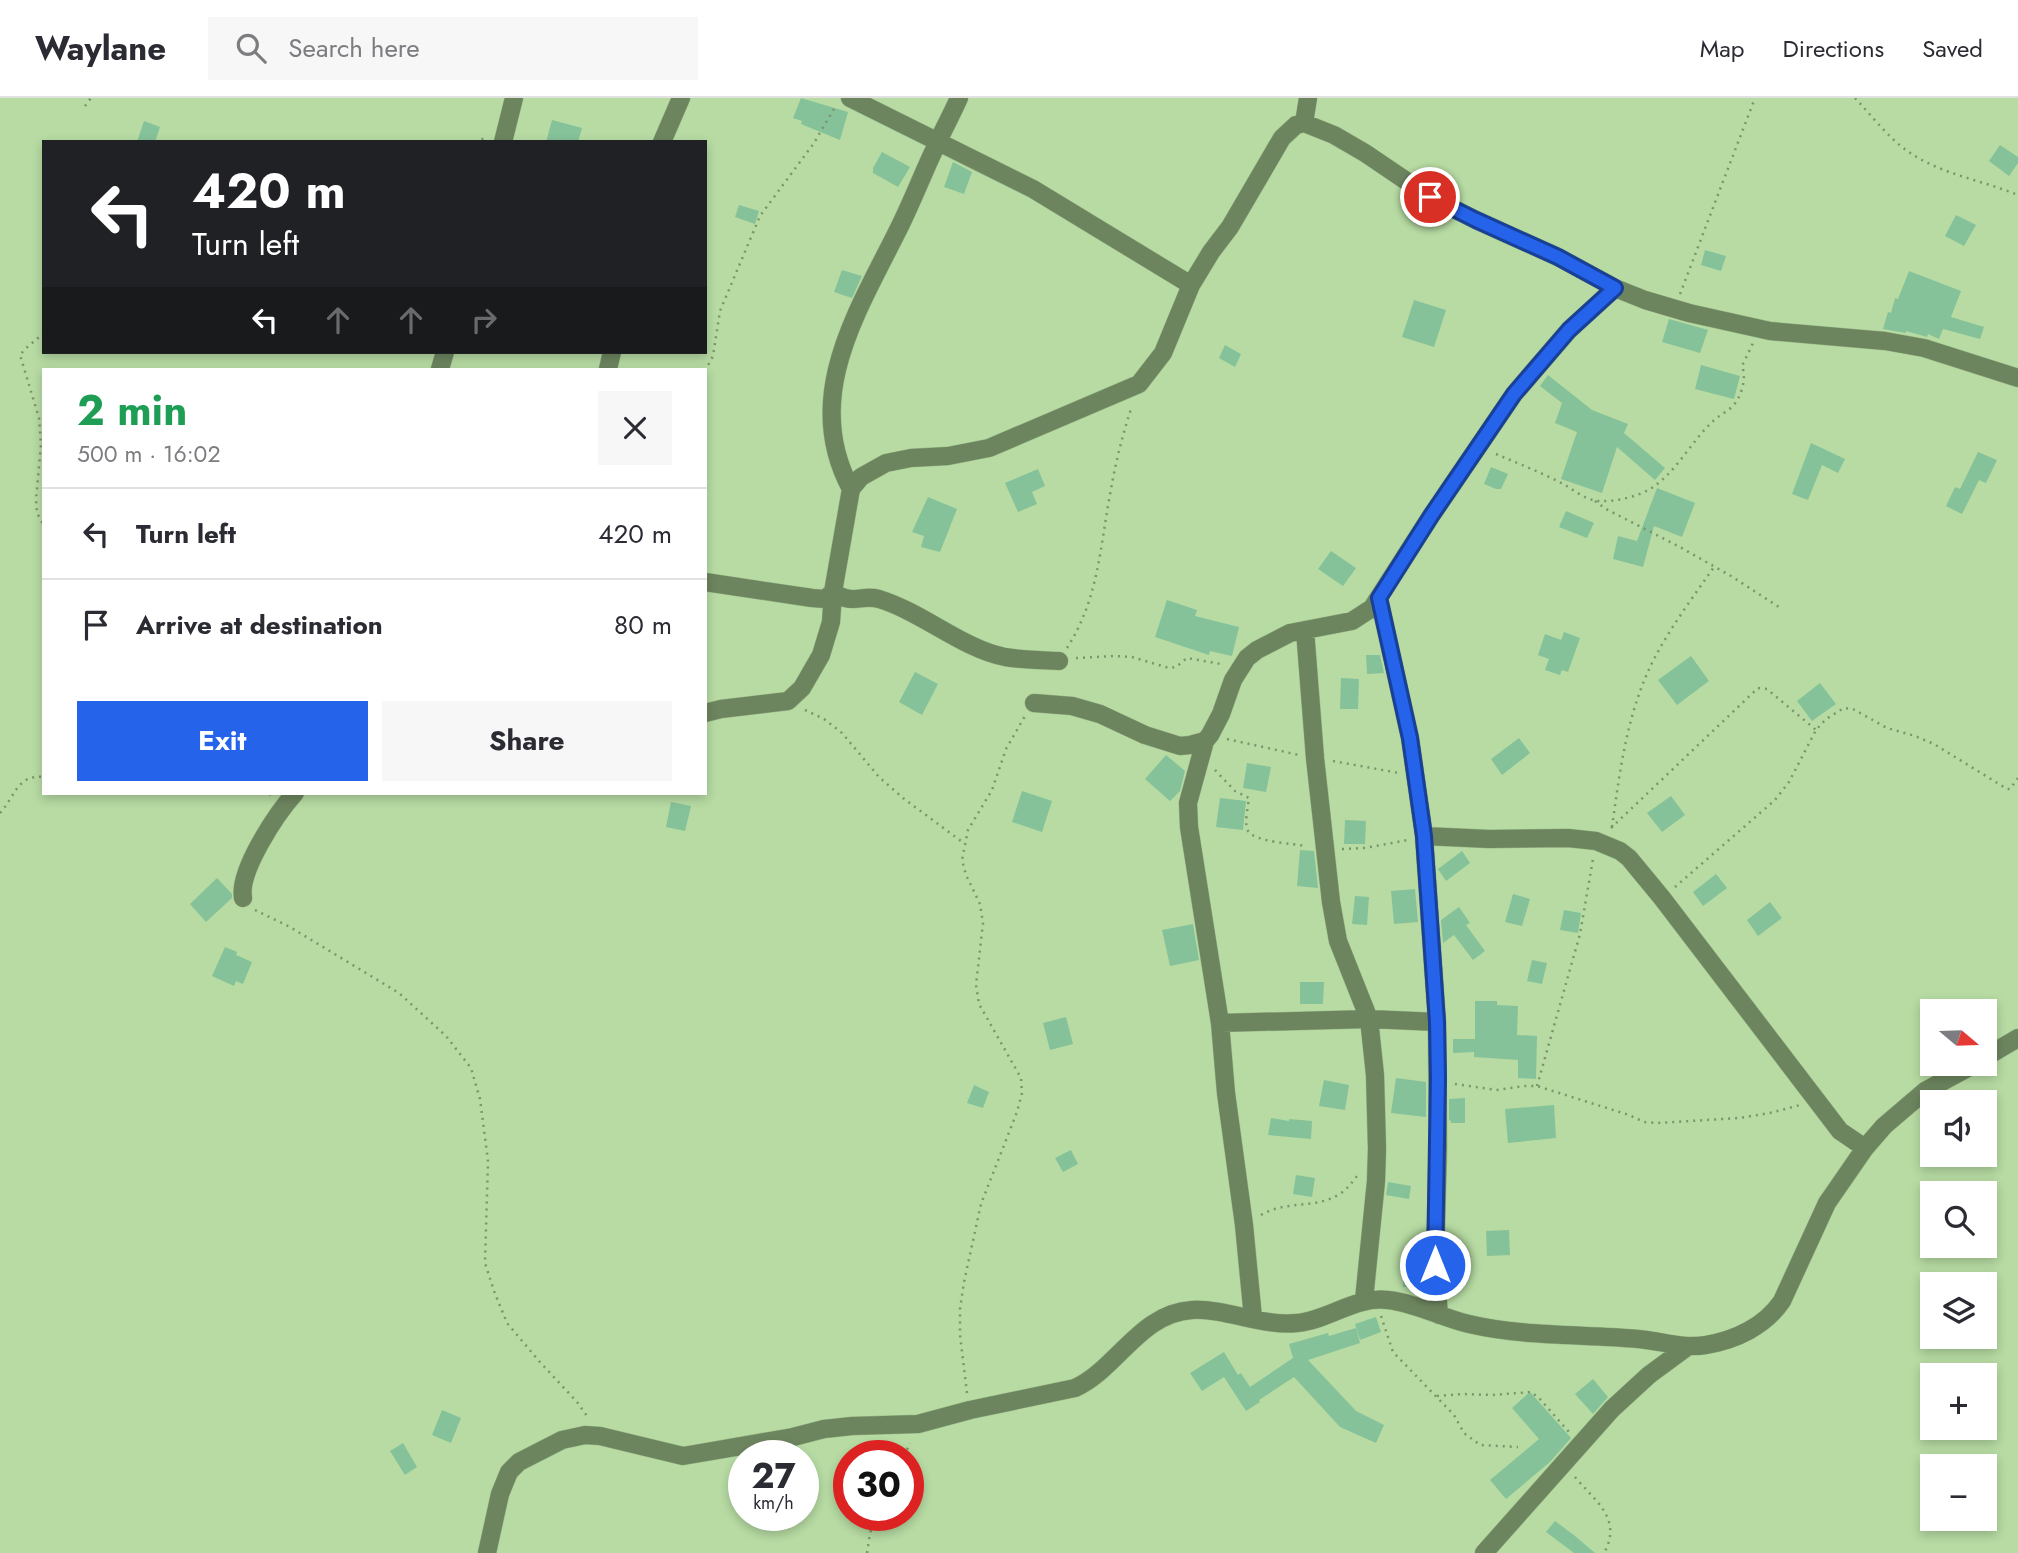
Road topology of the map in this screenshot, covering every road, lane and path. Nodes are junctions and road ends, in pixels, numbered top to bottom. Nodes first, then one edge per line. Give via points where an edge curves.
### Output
1 (90, 98) edge
2 (514, 98) edge
3 (681, 98) edge
4 (840, 98) edge
5 (850, 98) edge
6 (959, 98) edge
7 (1308, 98) edge
8 (1755, 98) edge
9 (1855, 98) edge
10 (85, 106) dead end
11 (1304, 123) junction
12 (504, 140) edge
13 (663, 140) edge
14 (937, 142) junction
15 (2018, 195) edge
16 (1191, 285) junction
17 (1615, 288) junction
18 (1674, 309) junction
19 (1770, 331) junction
20 (42, 335) edge
21 (707, 368) edge
22 (2018, 378) edge
23 (1139, 384) junction
24 (1479, 446) junction
25 (851, 489) junction
26 (1595, 501) junction
27 (42, 522) edge
28 (1714, 567) junction
29 (707, 582) edge
30 (833, 592) junction
31 (1379, 598) junction
32 (1782, 609) dead end
33 (1305, 630) junction
34 (1059, 661) junction
35 (1241, 667) junction
36 (788, 701) junction
37 (1034, 703) joint
38 (707, 712) edge
39 (1816, 730) junction
40 (1208, 738) junction
41 (1315, 758) junction
42 (1200, 759) junction
43 (1416, 775) junction
44 (42, 777) edge
45 (2018, 778) edge
46 (293, 795) edge
47 (0, 813) edge
48 (1612, 827) junction
49 (1424, 836) junction
50 (1596, 841) junction
51 (965, 844) junction
52 (1325, 849) junction
53 (243, 898) joint
54 (1662, 898) junction
55 (1370, 1019) junction
56 (1437, 1022) junction
57 (1220, 1023) junction
58 (2018, 1038) edge
59 (1997, 1050) edge
60 (1953, 1076) edge
61 (1438, 1078) junction
62 (1537, 1086) junction
63 (1814, 1099) junction
64 (1864, 1148) junction
65 (1361, 1172) dead end
66 (1244, 1225) junction
67 (1370, 1300) junction
68 (1439, 1315) junction
69 (1253, 1318) junction
70 (1687, 1347) junction
71 (1437, 1396) junction
72 (970, 1410) junction
73 (600, 1436) junction
74 (1580, 1446) junction
75 (1518, 1447) dead end
76 (1563, 1464) junction
77 (871, 1531) edge
78 (487, 1553) edge
79 (867, 1553) edge
80 (1484, 1553) edge
81 (1604, 1553) edge

1 - 10 path
2 - 12 street
3 - 13 street
4 - 21 path via 814,143 760,216 720,311
5 - 14 street
6 - 14 street
7 - 11 street
8 - 18 path
9 - 15 path via 1914,156
11 - 16 street via 1282,138
11 - 17 street via 1365,153 1430,197
14 - 16 street via 1033,189
14 - 25 street via 868,287 834,376 835,452
16 - 23 street via 1163,353
17 - 18 street
17 - 24 street via 1540,361
18 - 19 street
19 - 22 street via 1924,348
19 - 26 path via 1752,344 1747,354 1735,404 1710,423 1669,473 1642,493
20 - 27 path via 20,355 38,418 41,444 36,500
23 - 25 street via 989,448 886,463 861,477
23 - 34 path via 1118,455 1094,588 1080,628
24 - 26 path
24 - 31 street
25 - 30 street
26 - 28 path
28 - 32 path
28 - 48 path via 1670,632 1639,694 1623,753
29 - 30 street via 812,598 825,599
30 - 34 street via 845,599 879,599 1004,657
30 - 36 street via 831,622 821,655 802,688
31 - 33 street via 1373,608 1352,621
31 - 43 street
33 - 35 street via 1271,641
33 - 41 street
34 - 35 path via 1132,657 1169,668 1195,658
35 - 40 street
36 - 38 street
36 - 51 path via 842,733 878,777
37 - 40 street via 1100,714 1180,746
37 - 51 path via 1006,749
39 - 45 path via 1844,708 1853,709 1887,728 1934,744 2007,789
39 - 48 path via 1767,690 1758,688
39 - 54 path via 1775,800
40 - 41 path
40 - 42 street
41 - 43 path
41 - 52 street
42 - 52 path via 1249,798 1247,829 1251,834
42 - 57 street via 1188,803 1189,827
43 - 49 street
44 - 47 path via 22,782
46 - 53 street via 270,825 244,875
48 - 50 path
49 - 50 street
49 - 52 path via 1365,849
49 - 56 street
50 - 54 street via 1629,858
50 - 62 path via 1580,934
51 - 72 path via 962,860 983,923 976,985 979,1004 1021,1078 1022,1093 981,1204 964,1282 960,1335
52 - 55 street via 1338,941
53 - 73 path via 256,911 400,993 446,1036 471,1068 488,1161 485,1263 494,1291 507,1323 577,1402
54 - 63 street
55 - 56 street
55 - 57 street
55 - 67 street via 1377,1149
56 - 61 street
57 - 66 street
58 - 59 street
60 - 64 street via 1925,1091
61 - 62 path via 1481,1089
61 - 68 street via 1435,1265
62 - 63 path via 1658,1123 1739,1118 1792,1109
63 - 64 street via 1840,1131
64 - 70 street via 1827,1203 1775,1311 1766,1321 1731,1338
65 - 66 path via 1336,1197 1283,1205
66 - 69 street
67 - 68 street via 1406,1303
67 - 69 street via 1297,1323
67 - 71 path via 1393,1352
68 - 70 street via 1506,1331 1640,1339
69 - 72 street via 1193,1310 1176,1313 1140,1333 1088,1382
70 - 74 street via 1632,1390
71 - 74 path via 1531,1392
71 - 75 path via 1472,1441 1480,1446
72 - 73 street via 918,1424 824,1429 684,1456
73 - 78 street via 562,1440 509,1472
74 - 76 street
76 - 80 street
76 - 81 path via 1604,1508 1611,1529
77 - 79 path

